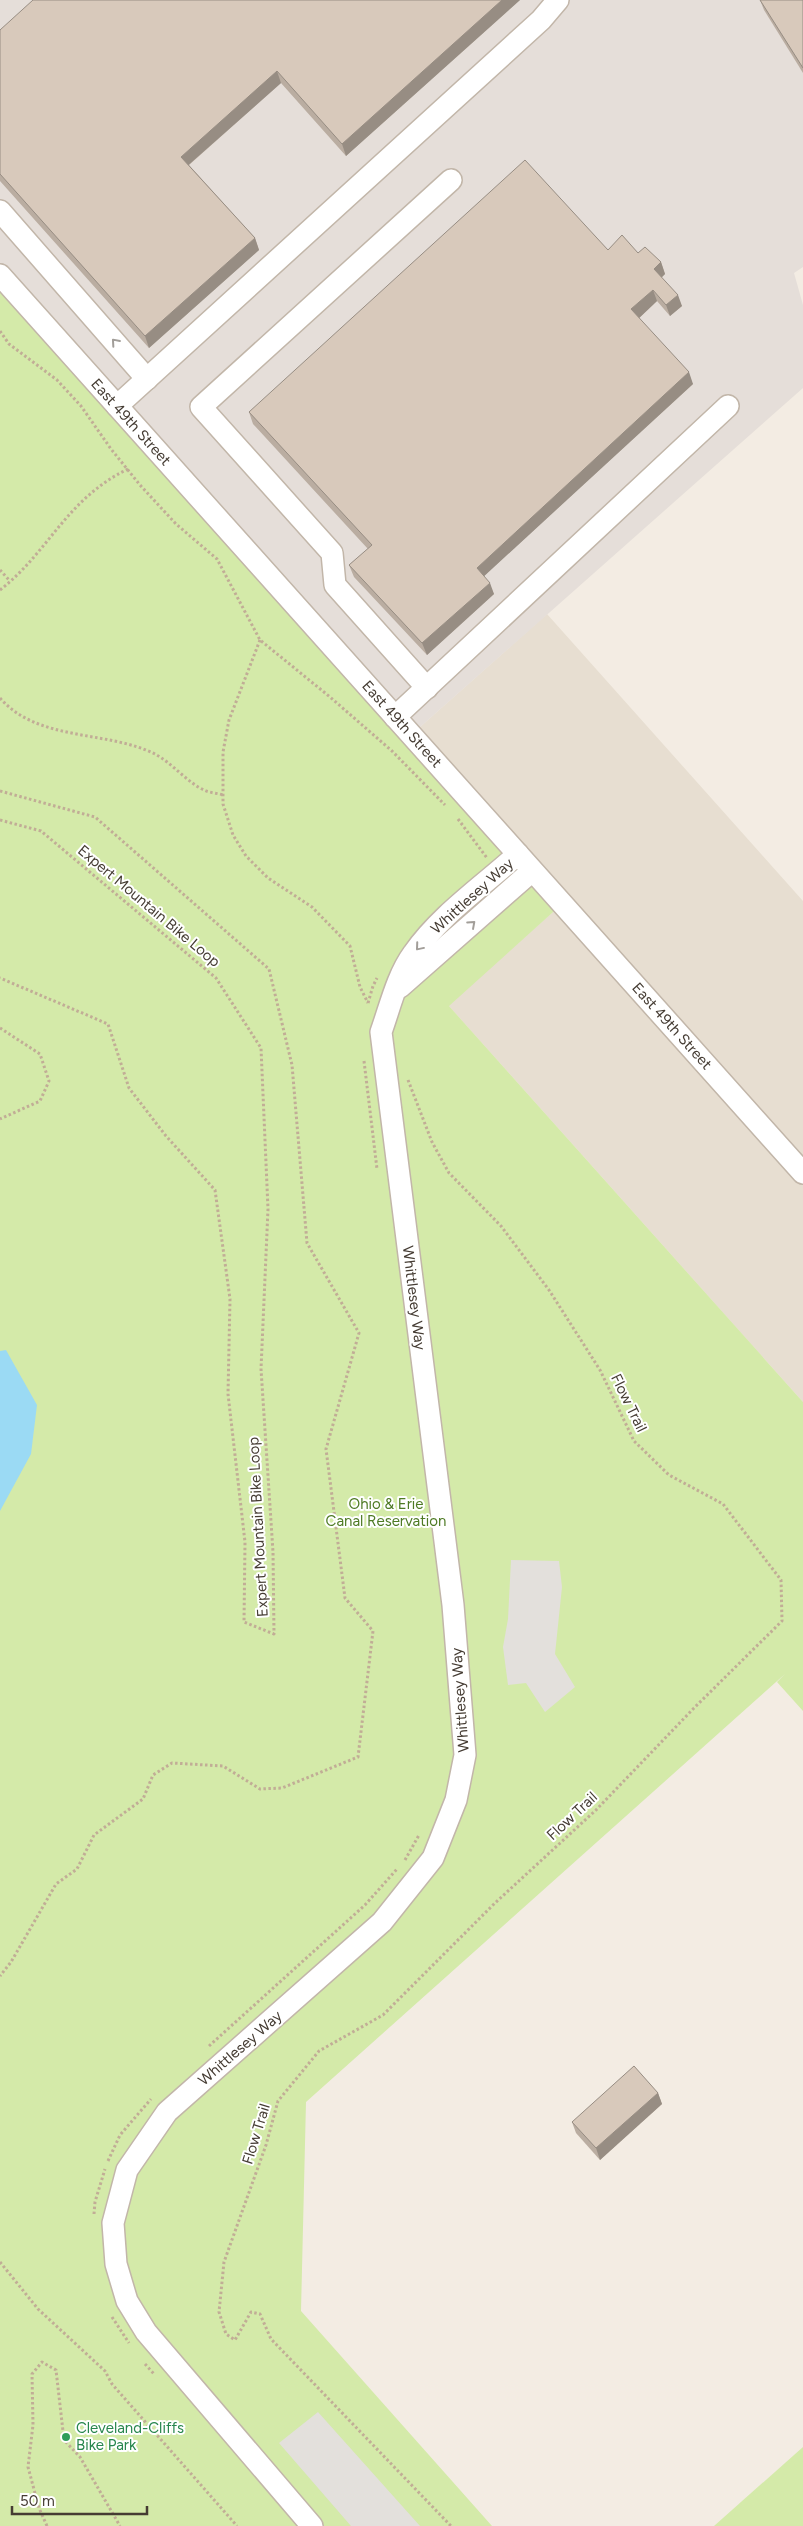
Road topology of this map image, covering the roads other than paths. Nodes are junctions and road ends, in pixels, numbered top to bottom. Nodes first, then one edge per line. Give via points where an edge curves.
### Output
1 (558, 0) edge
2 (451, 180) dead end
3 (0, 211) edge
4 (0, 275) edge
5 (147, 379) junction
6 (117, 406) junction
7 (728, 406) dead end
8 (427, 688) junction
9 (395, 717) junction
10 (518, 854) junction
11 (532, 870) junction
12 (396, 990) junction
13 (803, 1173) edge
14 (312, 2526) edge

1 - 5 street via 541,20
2 - 8 street via 201,407 332,553 335,585
5 -> 3 street
4 - 6 street, East 49th Street
5 - 6 street
6 - 9 street, East 49th Street
7 - 8 street
8 - 9 street
9 - 10 street, East 49th Street
10 - 11 street, East 49th Street
10 -> 12 street, Whittlesey Way via 433,930 412,955
12 -> 11 street, Whittlesey Way
11 - 13 street, East 49th Street
12 - 14 street, Whittlesey Way via 374,1060 453,1605 465,1755 456,1800 433,1858 382,1922 167,2112 127,2170 113,2223 116,2264 127,2301 146,2332

